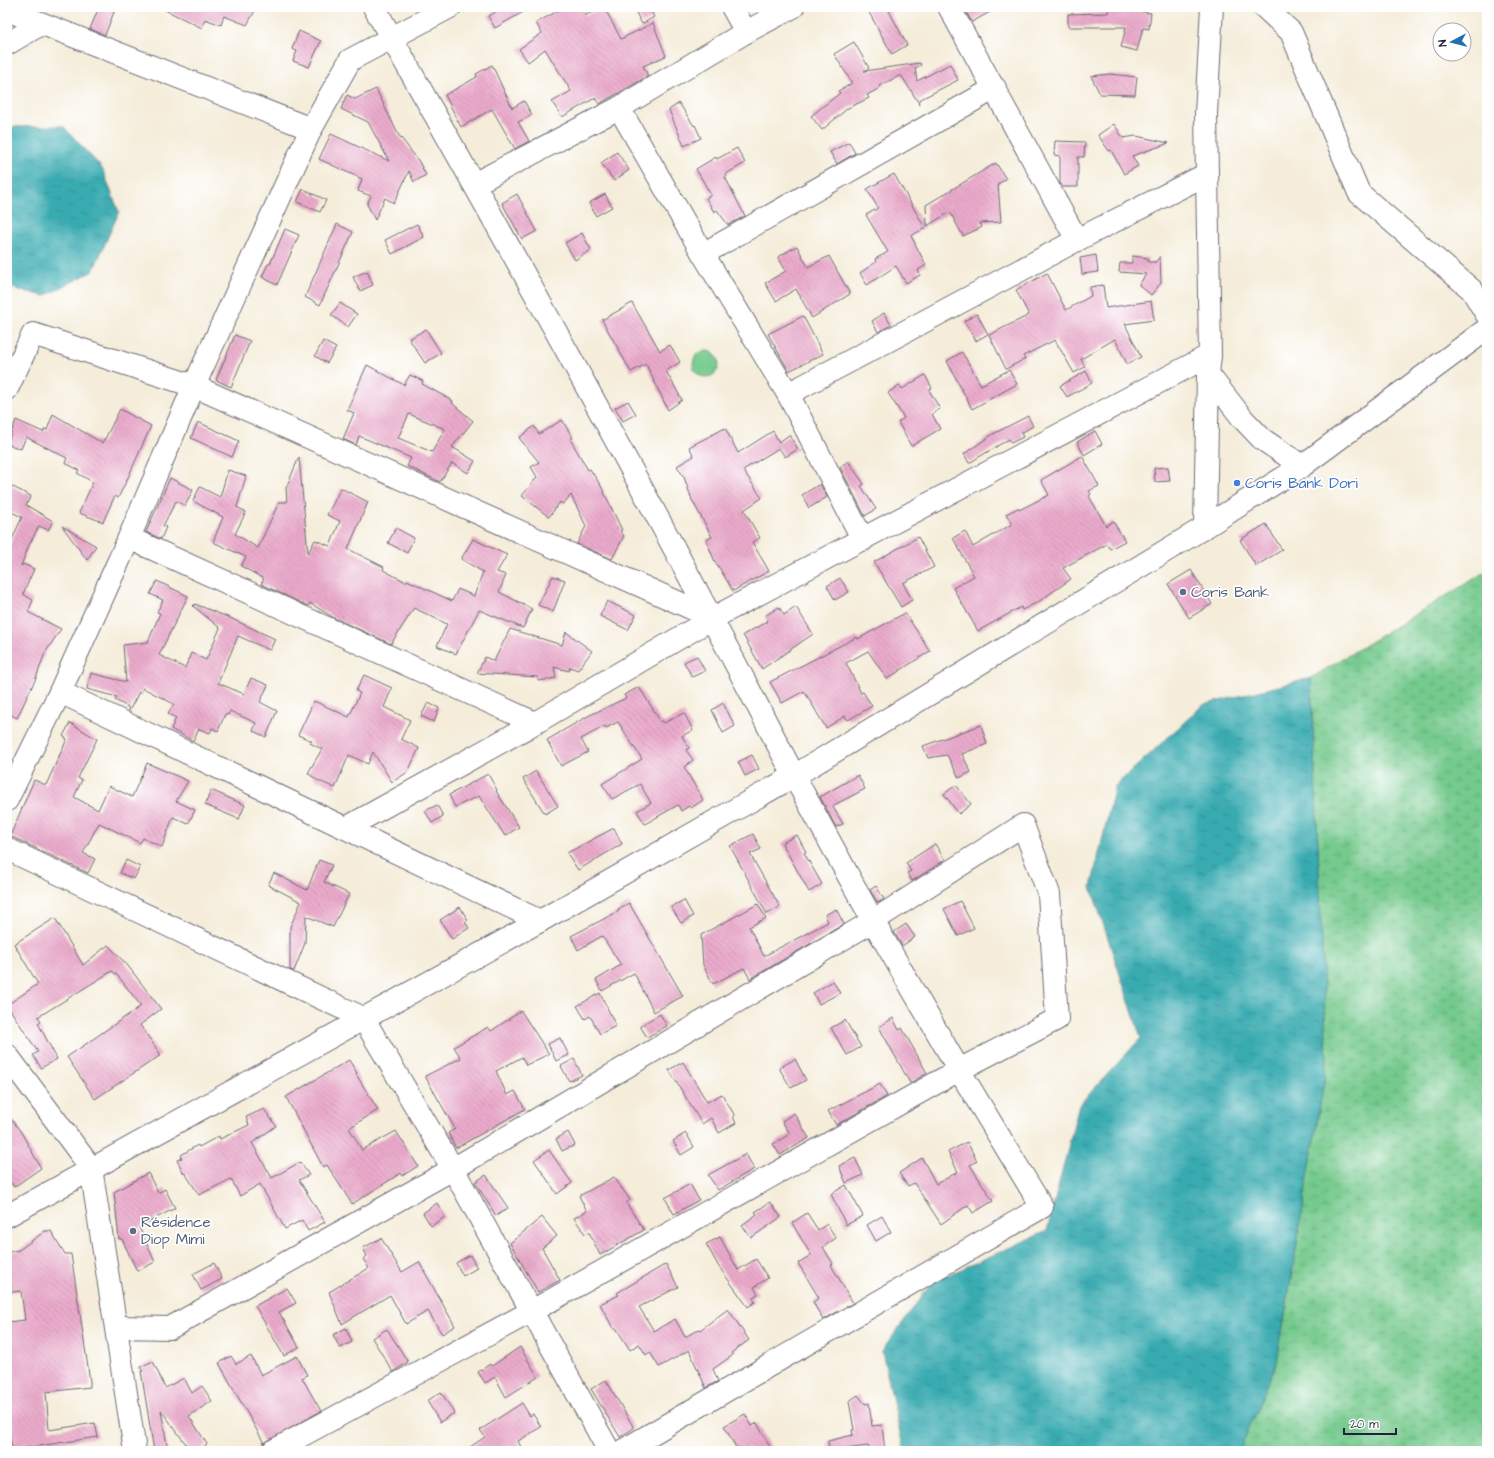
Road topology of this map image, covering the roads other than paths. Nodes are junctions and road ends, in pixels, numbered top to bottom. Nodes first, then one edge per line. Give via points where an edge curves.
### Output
1 (374, 7) edge
2 (450, 7) edge
3 (732, 7) edge
4 (793, 7) edge
5 (949, 7) edge
6 (1212, 7) edge
7 (1264, 7) edge
8 (7, 10) edge
9 (41, 24) junction
10 (746, 32) junction
11 (392, 39) junction
12 (7, 44) edge
13 (995, 88) junction
14 (619, 108) junction
15 (311, 129) junction
16 (1207, 174) junction
17 (474, 184) junction
18 (1077, 240) junction
19 (703, 254) junction
20 (1487, 315) edge
21 (1487, 329) edge
22 (1209, 364) junction
23 (9, 382) edge
24 (194, 386) junction
25 (788, 394) junction
26 (1302, 466) junction
27 (1205, 527) junction
28 (129, 538) junction
29 (863, 540) junction
30 (713, 618) junction
31 (60, 692) junction
32 (535, 723) junction
33 (794, 776) junction
34 (7, 800) edge
35 (346, 828) junction
36 (7, 849) edge
37 (540, 920) junction
38 (874, 921) junction
39 (363, 1018) junction
40 (7, 1055) edge
41 (959, 1070) junction
42 (91, 1168) junction
43 (453, 1169) junction
44 (7, 1216) edge
45 (532, 1311) junction
46 (116, 1326) junction
47 (135, 1451) edge
48 (273, 1451) edge
49 (609, 1451) edge
50 (622, 1451) edge

1 - 11 street
2 - 11 street
3 - 10 street
4 - 10 street
5 - 13 street
6 - 16 street via 1206,114
7 - 20 street via 1291,32 1359,193 1472,290
8 - 9 street
9 - 12 street
9 - 15 street
10 - 14 street
11 - 15 street via 350,60
11 - 17 street
13 - 18 street
13 - 19 street
14 - 17 street
14 - 19 street
15 - 24 street
16 - 18 street
16 - 22 street
17 - 30 street
18 - 25 street
19 - 25 street
21 - 26 street
22 - 26 street via 1243,419 1262,439
22 - 27 street
22 - 29 street
23 - 24 street via 33,334
24 - 28 street
24 - 30 street
25 - 29 street
26 - 27 street
27 - 33 street
28 - 31 street
28 - 32 street
29 - 30 street
30 - 32 street
30 - 33 street
31 - 34 street
31 - 35 street
32 - 35 street
33 - 37 street
33 - 38 street
35 - 37 street
36 - 39 street
37 - 39 street
38 - 41 street
38 - 41 street via 1023,825 1049,894 1057,1019
38 - 43 street
39 - 42 street
39 - 43 street
40 - 42 street
41 - 45 street
41 - 50 street via 1042,1207
42 - 44 street
42 - 46 street
43 - 45 street
43 - 46 street via 170,1328
45 - 48 street
45 - 49 street
46 - 47 street

